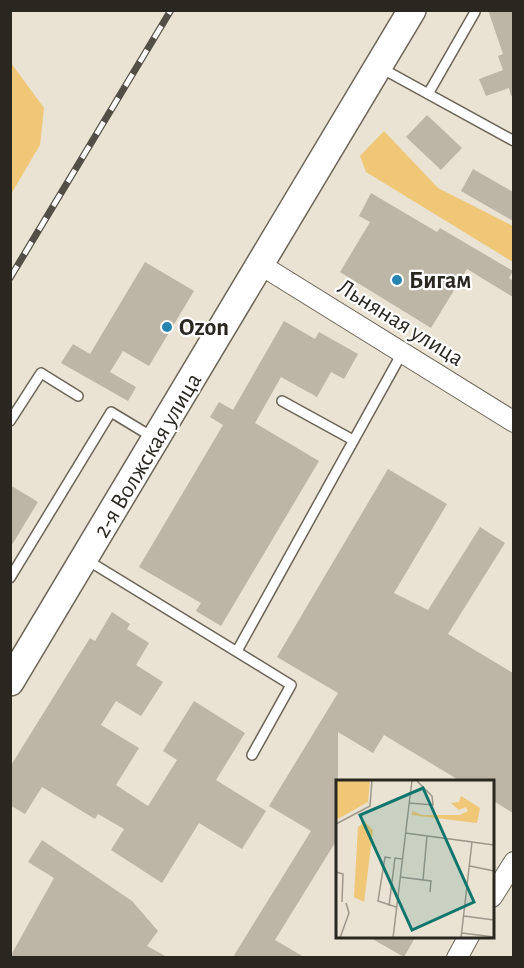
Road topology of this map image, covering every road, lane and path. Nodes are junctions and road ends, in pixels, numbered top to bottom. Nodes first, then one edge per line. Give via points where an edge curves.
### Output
1 (412, 10) edge
2 (475, 12) dead end
3 (378, 67) junction
4 (428, 94) junction
5 (513, 141) edge
6 (261, 265) junction
7 (402, 353) junction
8 (78, 396) dead end
9 (282, 401) dead end
10 (10, 421) edge
11 (513, 422) edge
12 (156, 440) junction
13 (353, 440) junction
14 (84, 559) junction
15 (10, 578) edge
16 (237, 651) junction
17 (10, 682) edge
18 (252, 755) dead end
19 (513, 862) edge
20 (494, 894) edge
21 (468, 938) edge
22 (457, 957) edge

1 - 3 street, 2-я Волжская улица
2 - 4 lane
3 - 4 lane
3 - 6 street, 2-я Волжская улица
4 - 5 lane
6 - 7 street, Льняная улица
6 - 12 street, 2-я Волжская улица
7 - 11 street, Льняная улица
7 - 13 lane
8 - 10 lane via 40,373
9 - 13 lane
12 - 14 street, 2-я Волжская улица
12 - 15 lane via 111,412
13 - 16 lane
14 - 16 lane
14 - 17 street, 2-я Волжская улица
16 - 18 lane via 291,685
19 - 20 street
21 - 22 street

